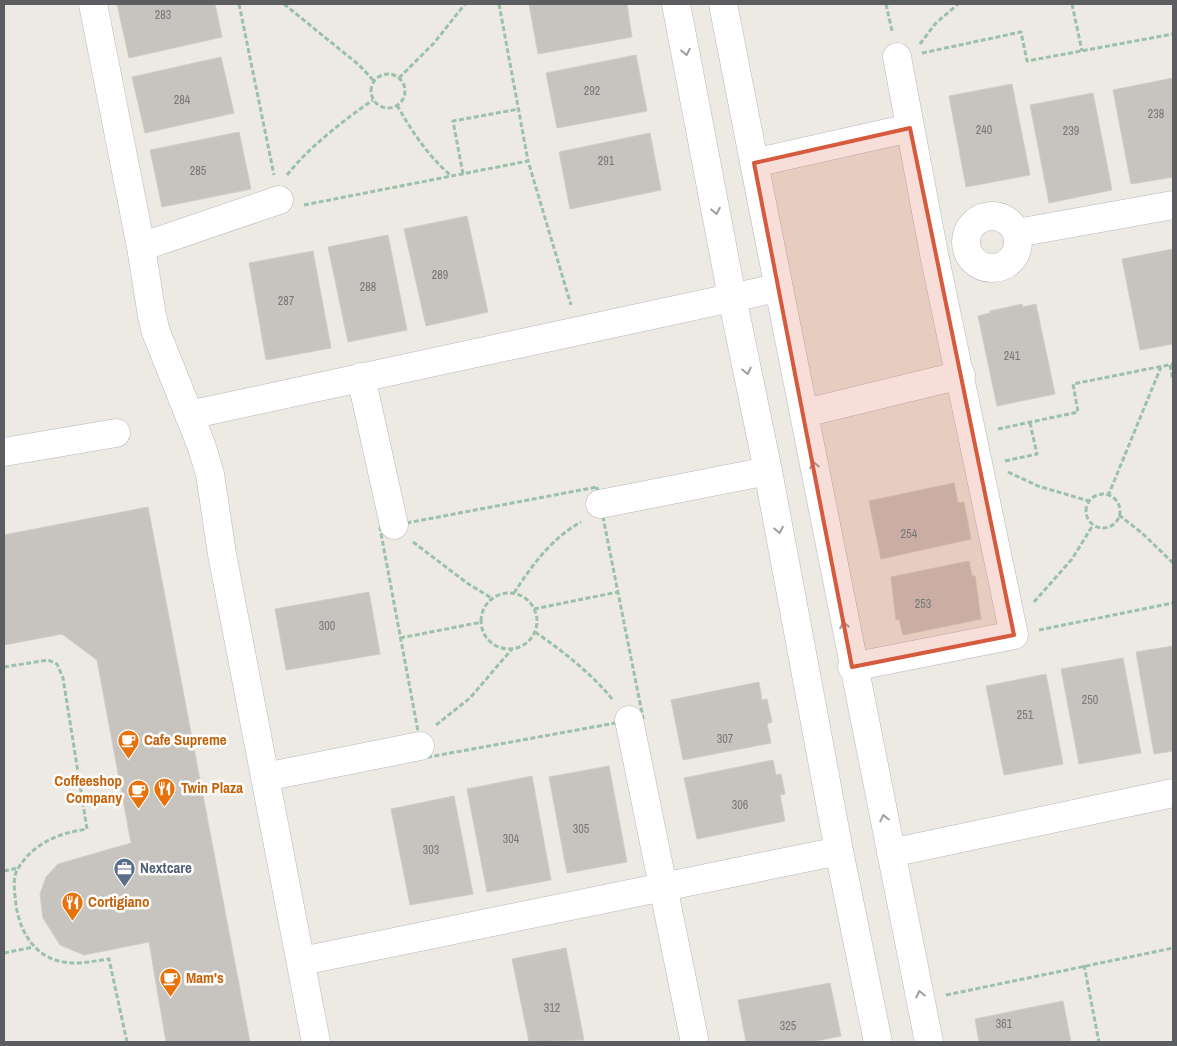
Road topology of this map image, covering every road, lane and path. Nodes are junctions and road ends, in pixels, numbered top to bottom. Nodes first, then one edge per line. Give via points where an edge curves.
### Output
1 (92, 4) edge
2 (239, 4) edge
3 (284, 4) edge
4 (466, 4) edge
5 (499, 4) edge
6 (676, 4) edge
7 (723, 4) edge
8 (886, 4) edge
9 (958, 4) edge
10 (1072, 4) edge
11 (1173, 34) edge
12 (1082, 51) junction
13 (905, 56) junction
14 (399, 78) junction
15 (374, 81) junction
16 (373, 100) junction
17 (397, 105) junction
18 (519, 109) junction
19 (910, 128) junction
20 (528, 161) junction
21 (754, 163) junction
22 (463, 174) junction
23 (450, 176) junction
24 (278, 194) junction
25 (1173, 205) edge
26 (1017, 233) junction
27 (965, 245) junction
28 (141, 247) junction
29 (934, 254) junction
30 (777, 288) junction
31 (732, 297) junction
32 (578, 330) junction
33 (1172, 364) edge
34 (1161, 366) junction
35 (961, 375) junction
36 (361, 377) junction
37 (1173, 380) edge
38 (805, 413) junction
39 (189, 415) junction
40 (1030, 422) junction
41 (116, 433) dead end
42 (973, 434) junction
43 (4, 452) edge
44 (988, 464) junction
45 (768, 471) junction
46 (1108, 496) junction
47 (1089, 501) junction
48 (596, 512) junction
49 (1119, 515) junction
50 (1092, 526) junction
51 (400, 530) junction
52 (1173, 563) edge
53 (618, 592) junction
54 (514, 593) junction
55 (493, 599) junction
56 (1173, 603) edge
57 (534, 609) junction
58 (482, 622) junction
59 (1013, 630) junction
60 (535, 632) junction
61 (400, 638) junction
62 (512, 649) junction
63 (4, 667) edge
64 (852, 667) junction
65 (624, 714) junction
66 (424, 735) junction
67 (265, 777) junction
68 (1173, 793) edge
69 (839, 851) junction
70 (891, 853) junction
71 (19, 868) junction
72 (4, 871) edge
73 (665, 887) junction
74 (33, 946) junction
75 (1173, 948) edge
76 (4, 953) edge
77 (302, 961) junction
78 (1084, 965) junction
79 (921, 1000) junction
80 (694, 1038) dead end
81 (127, 1042) edge
82 (316, 1042) edge
83 (878, 1042) edge
84 (929, 1042) edge
85 (1099, 1042) edge

1 - 28 street
2 - 24 path
3 - 15 path
4 - 14 path
5 - 18 path
6 -> 31 street
7 - 21 street
8 - 13 path
9 - 13 path
10 - 12 path
11 - 12 path
12 - 13 path via 1027,61 1021,32
13 - 19 street
14 - 15 path via 388,74
14 - 17 path via 405,88 402,101
15 - 16 path via 371,87
16 - 17 path via 384,108
16 - 24 path via 299,160
17 - 23 path via 431,158
18 - 20 path
18 - 22 path via 453,121
19 - 21 street
19 - 29 street
20 - 22 path
20 - 32 path
21 - 30 street
22 - 23 path
23 - 24 path via 281,209
24 - 28 street
25 - 26 street
26 - 27 street via 1009,222 998,216 986,216 974,222 967,232
26 - 27 street via 1018,246 1013,258 1004,266 992,269 969,257
27 - 29 street
28 - 39 street via 156,332
29 - 35 street
30 - 31 street
30 - 38 street
31 - 32 street
31 -> 45 street
32 - 36 street
33 - 34 path
33 - 37 path
34 - 40 path via 1073,384 1078,412
34 - 46 path
35 - 38 street
35 - 42 street
36 - 39 street
36 - 51 street
64 -> 38 street
39 - 67 street via 210,474
40 - 42 path
40 - 44 path via 1037,454
41 - 43 street
42 - 44 street
44 - 47 path via 1038,486
44 - 59 street
45 - 48 street
45 -> 69 street
46 - 47 path via 1098,495
46 - 49 path via 1117,503
47 - 50 path via 1086,514
48 - 51 path via 597,487
48 - 53 path
48 - 54 path via 551,544 530,567
49 - 50 path via 1112,526
49 - 52 path
50 - 59 path via 1072,559
51 - 55 path via 442,566
51 - 61 path via 380,528
53 - 57 path
53 - 65 path via 643,718
54 - 55 path
54 - 57 path via 526,599
55 - 58 path via 484,609
56 - 59 path
57 - 60 path
58 - 61 path
58 - 62 path via 494,644
59 - 64 street
60 - 62 path via 525,644
60 - 65 path via 602,686
61 - 66 path
62 - 66 path via 470,698
63 - 71 path via 48,660 57,664 63,678 87,829 44,841
70 -> 64 street
65 - 66 path via 423,758
65 - 73 street
66 - 67 street
67 - 77 street
68 - 70 street
69 - 73 street
69 - 83 street
79 -> 70 street
71 - 72 path
71 - 74 path via 14,878 16,913 24,934
73 - 77 street
73 - 80 street
74 - 76 path
74 - 81 path via 61,962 81,964 109,959
75 - 78 path
77 - 82 street
78 - 79 path
78 - 85 path
79 - 84 street

